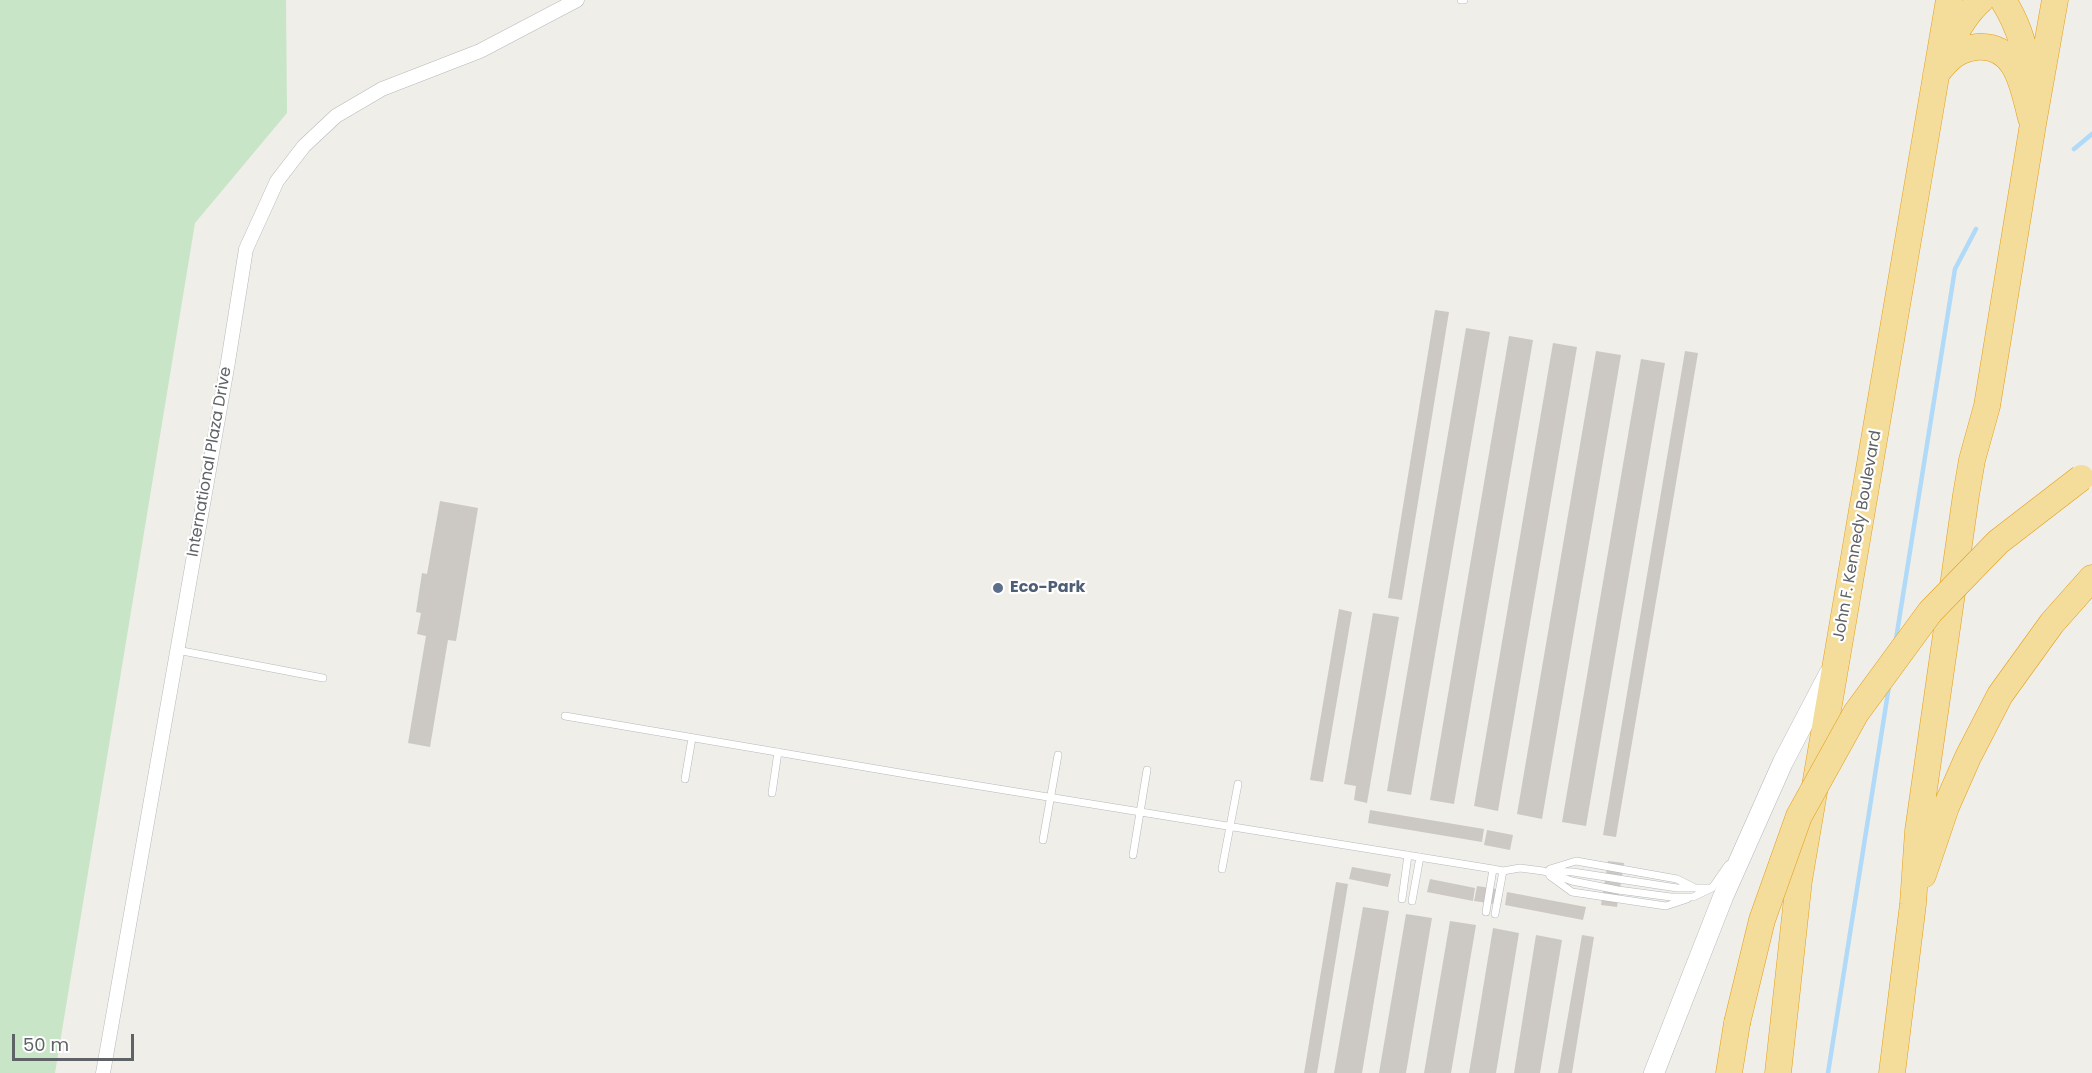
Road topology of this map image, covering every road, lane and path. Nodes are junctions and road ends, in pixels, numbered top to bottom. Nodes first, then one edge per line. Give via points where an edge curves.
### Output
1 (577, 0) edge
2 (1949, 0) edge
3 (1982, 0) edge
4 (2003, 0) edge
5 (2055, 0) edge
6 (557, 6) edge
7 (1936, 74) junction
8 (2033, 124) junction
9 (2086, 474) edge
10 (2092, 578) edge
11 (177, 650) junction
12 (1836, 661) junction
13 (323, 678) dead end
14 (565, 716) dead end
15 (692, 738) junction
16 (778, 752) junction
17 (1058, 755) dead end
18 (1783, 762) junction
19 (1147, 770) dead end
20 (685, 779) dead end
21 (1238, 784) dead end
22 (772, 794) dead end
23 (1050, 797) junction
24 (1140, 812) junction
25 (1230, 826) junction
26 (1043, 840) dead end
27 (1133, 855) dead end
28 (1408, 855) junction
29 (1420, 856) junction
30 (1493, 869) junction
31 (1222, 870) dead end
32 (1503, 871) junction
33 (1543, 871) junction
34 (1695, 888) junction
35 (1712, 888) junction
36 (1402, 899) dead end
37 (1412, 901) dead end
38 (1912, 904) junction
39 (1486, 912) dead end
40 (1495, 914) dead end
41 (104, 1073) edge
42 (1654, 1073) edge
43 (1729, 1073) edge
44 (1778, 1073) edge
45 (1892, 1073) edge

1 - 6 street, International Plaza Drive
2 - 7 highway, John F. Kennedy Boulevard
3 - 7 highway via 1959,25
4 - 8 highway via 2025,48
5 - 8 highway
6 - 11 street, International Plaza Drive via 513,35 382,89 336,116 304,146 277,181 246,249
7 - 8 highway via 1949,57 1960,51 1996,49 2006,55 2019,74
7 - 12 highway, John F. Kennedy Boulevard
8 - 38 highway via 1987,406 1966,495 1918,831
9 - 43 highway, bridge via 1998,542 1930,612 1856,713 1799,816 1762,920
10 - 38 highway via 2052,623 2000,695 1946,807
11 - 13 lane
11 - 41 street, International Plaza Drive
12 - 18 street
12 - 44 highway, John F. Kennedy Boulevard via 1799,880
14 - 15 lane
15 - 16 lane
15 - 20 lane
16 - 22 lane
16 - 23 lane
17 - 23 lane
18 - 35 lane
18 - 42 street via 1723,897
19 - 24 lane
21 - 25 lane
23 - 24 lane
23 - 26 lane
24 - 25 lane
24 - 27 lane
25 - 28 lane
25 - 31 lane
28 - 29 lane
28 - 36 lane
29 - 30 lane
29 - 37 lane
30 - 32 lane
30 - 39 lane
32 - 33 lane
32 - 40 lane
33 - 34 lane
33 - 34 lane via 1576,861 1677,879
33 - 35 lane via 1572,881 1671,897 1693,897
34 - 35 lane
38 - 45 highway

